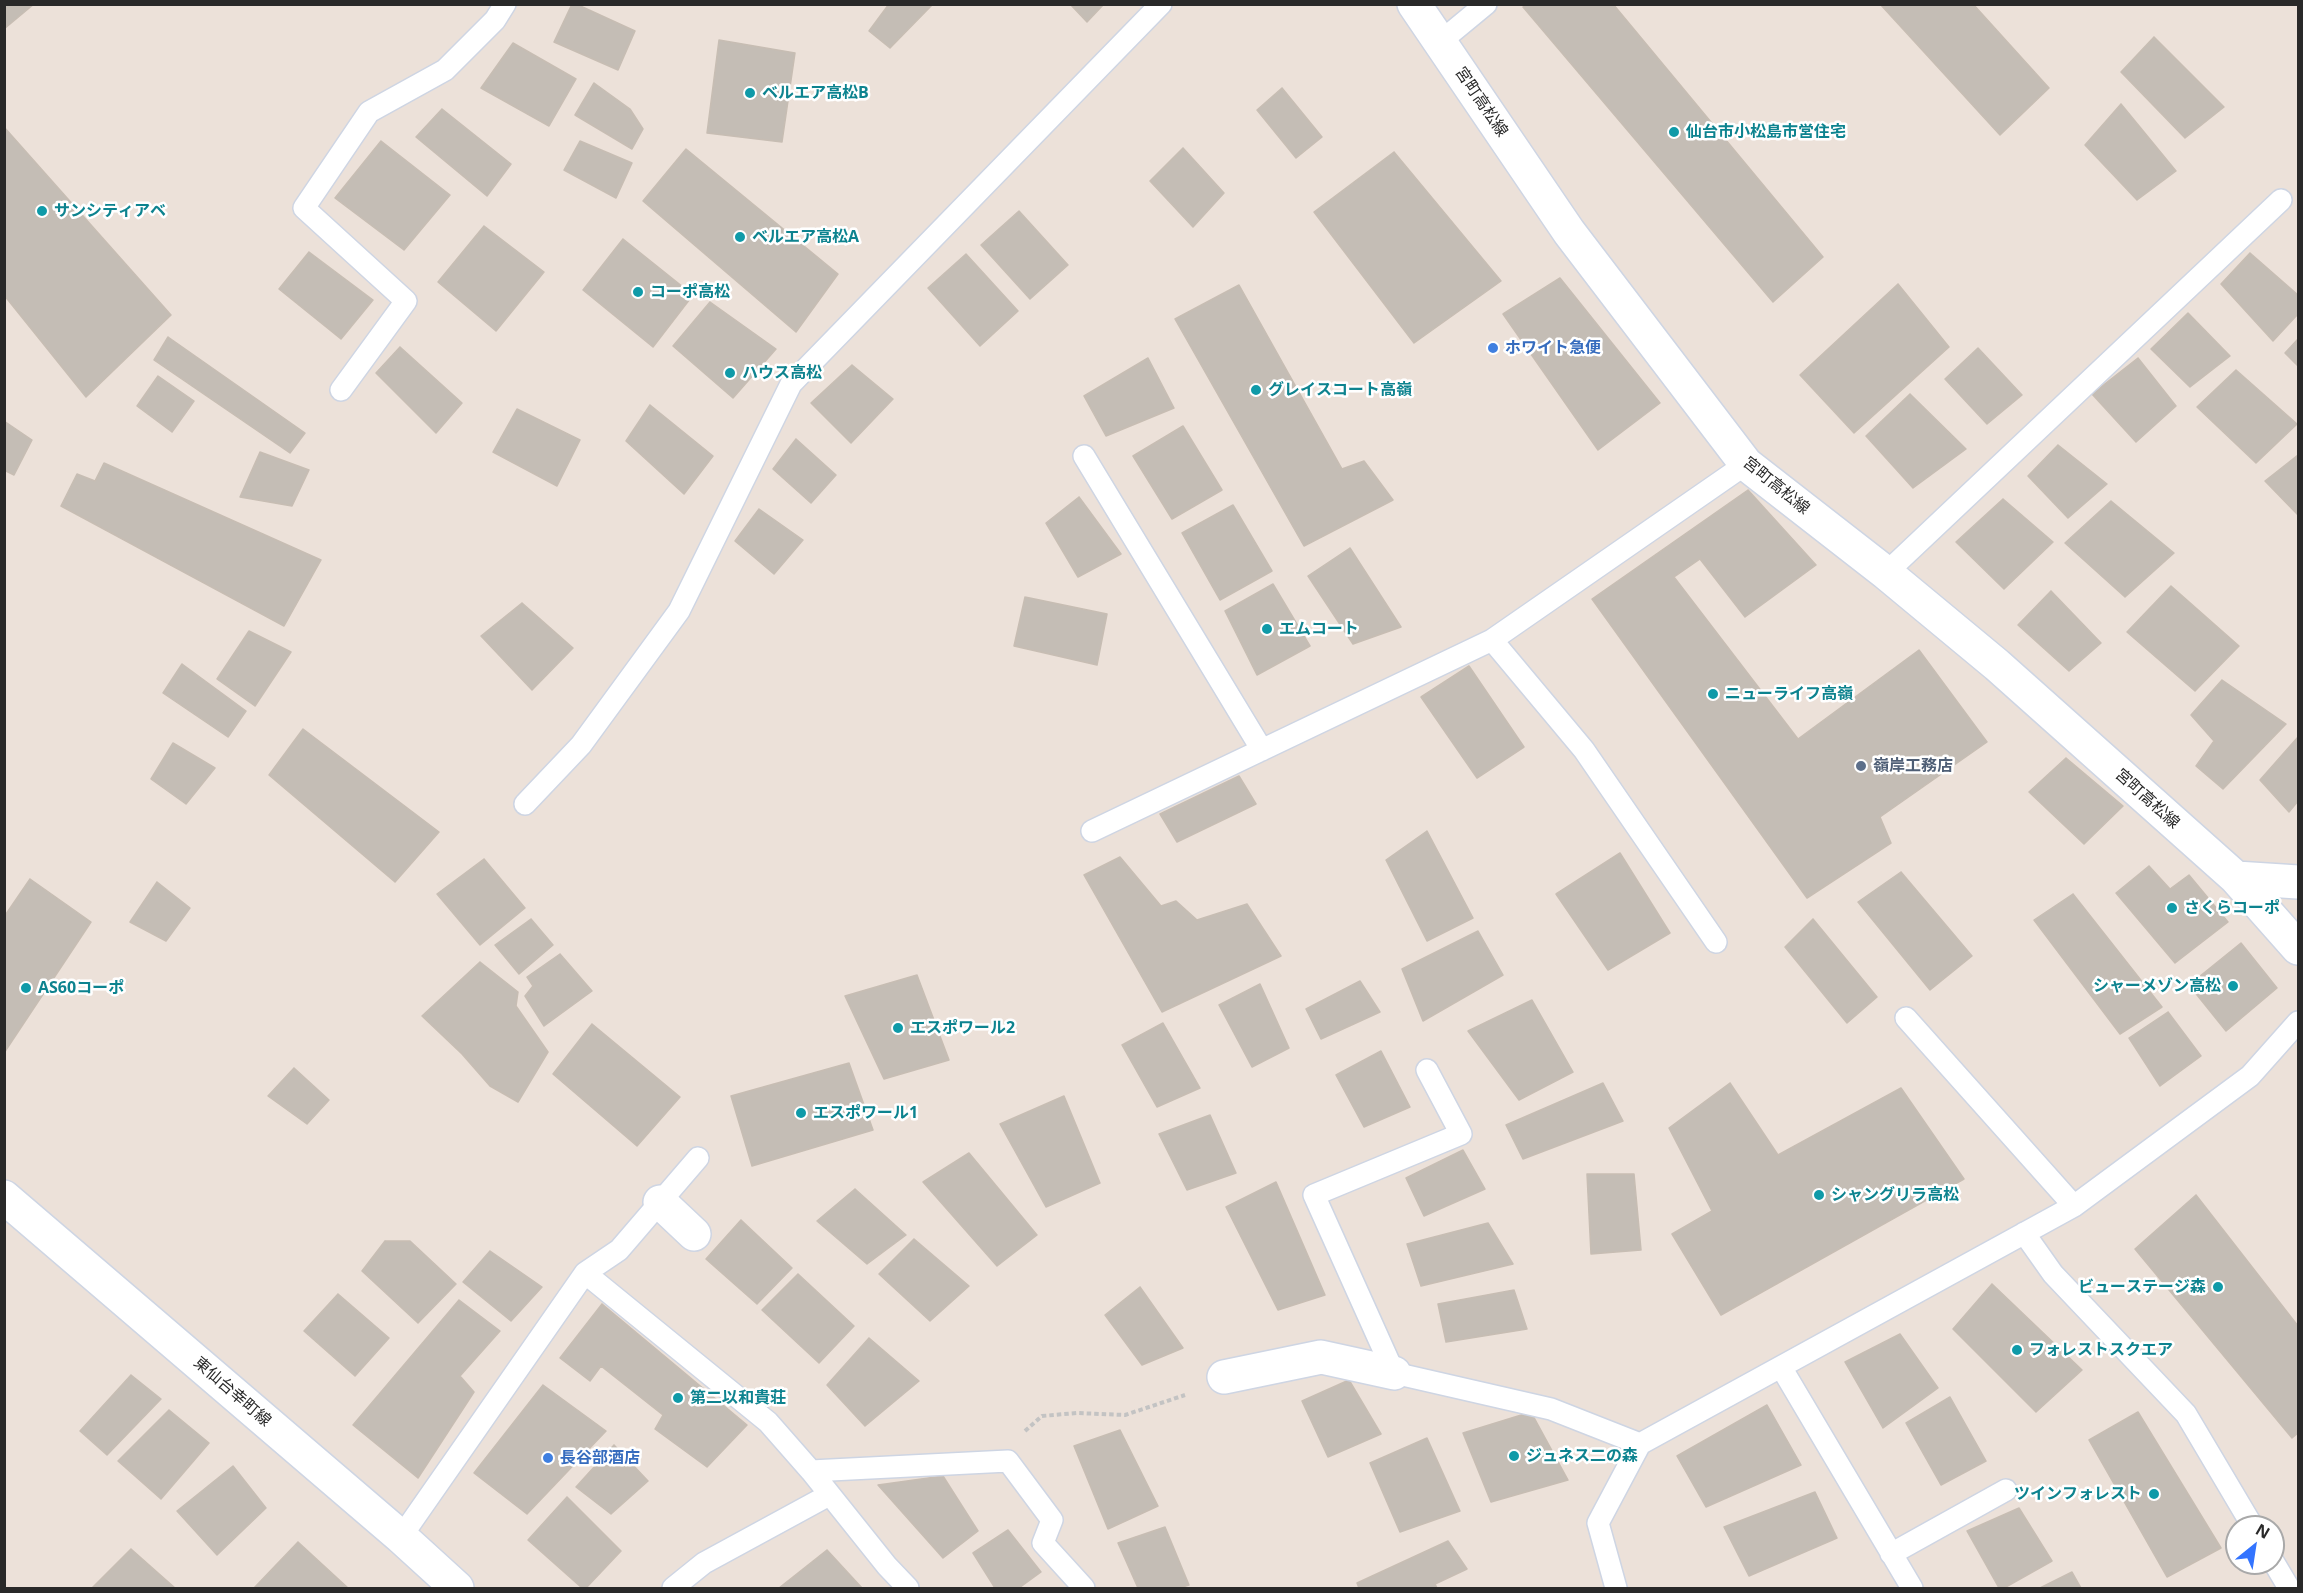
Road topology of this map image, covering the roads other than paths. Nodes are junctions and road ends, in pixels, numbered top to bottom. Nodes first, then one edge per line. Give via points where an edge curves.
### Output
1 (505, 4) edge
2 (1161, 4) edge
3 (1414, 4) edge
4 (1486, 4) edge
5 (1440, 42) junction
6 (2280, 200) dead end
7 (340, 390) dead end
8 (1084, 456) dead end
9 (1746, 464) junction
10 (1886, 573) junction
11 (1492, 639) junction
12 (1262, 750) junction
13 (525, 804) dead end
14 (1092, 831) dead end
15 (2236, 878) junction
16 (2298, 882) edge
17 (1716, 942) dead end
18 (2298, 948) edge
19 (1906, 1018) dead end
20 (2298, 1022) edge
21 (1427, 1070) dead end
22 (698, 1158) dead end
23 (4, 1197) edge
24 (660, 1202) junction
25 (2074, 1206) junction
26 (2024, 1233) junction
27 (694, 1234) dead end
28 (585, 1273) junction
29 (1781, 1367) junction
30 (1394, 1373) junction
31 (1224, 1377) road end
32 (1640, 1444) junction
33 (811, 1471) junction
34 (2006, 1490) dead end
35 (829, 1495) junction
36 (2246, 1515) edge
37 (401, 1537) junction
38 (1891, 1554) junction
39 (2281, 1575) edge
40 (458, 1588) edge
41 (673, 1588) edge
42 (908, 1588) edge
43 (1084, 1588) edge
44 (1616, 1588) edge
45 (1912, 1588) edge
46 (2289, 1588) edge

1 - 7 lane via 495,20 445,69 369,112 304,208 406,301
2 - 13 lane via 791,384 679,611 581,745
3 - 5 street, 宮町高松線
4 - 5 lane
5 - 9 street, 宮町高松線 via 1569,232
6 - 10 lane
8 - 12 lane
9 - 10 street, 宮町高松線
9 - 11 lane
10 - 15 street, 宮町高松線 via 1997,665
11 - 12 lane
11 - 17 lane via 1584,750
12 - 14 lane
15 - 16 street
15 - 18 street, 宮町高松線
19 - 25 lane
20 - 25 lane via 2250,1076
21 - 30 lane via 1461,1134 1314,1195
22 - 24 lane
23 - 37 street, 東仙台幸町線
24 - 27 street
24 - 28 lane via 619,1250
25 - 26 lane
26 - 29 lane
26 - 36 lane via 2053,1274 2186,1414
28 - 33 lane via 768,1422
28 - 37 lane
29 - 32 lane
29 - 38 lane
30 - 31 street via 1321,1357
30 - 32 lane via 1551,1409
32 - 44 lane via 1598,1523
33 - 35 lane
33 - 43 lane via 1008,1461 1052,1520 1043,1543
34 - 38 lane
35 - 41 lane via 704,1563
35 - 42 lane
37 - 40 street, 東仙台幸町線
38 - 45 lane
39 - 46 lane

